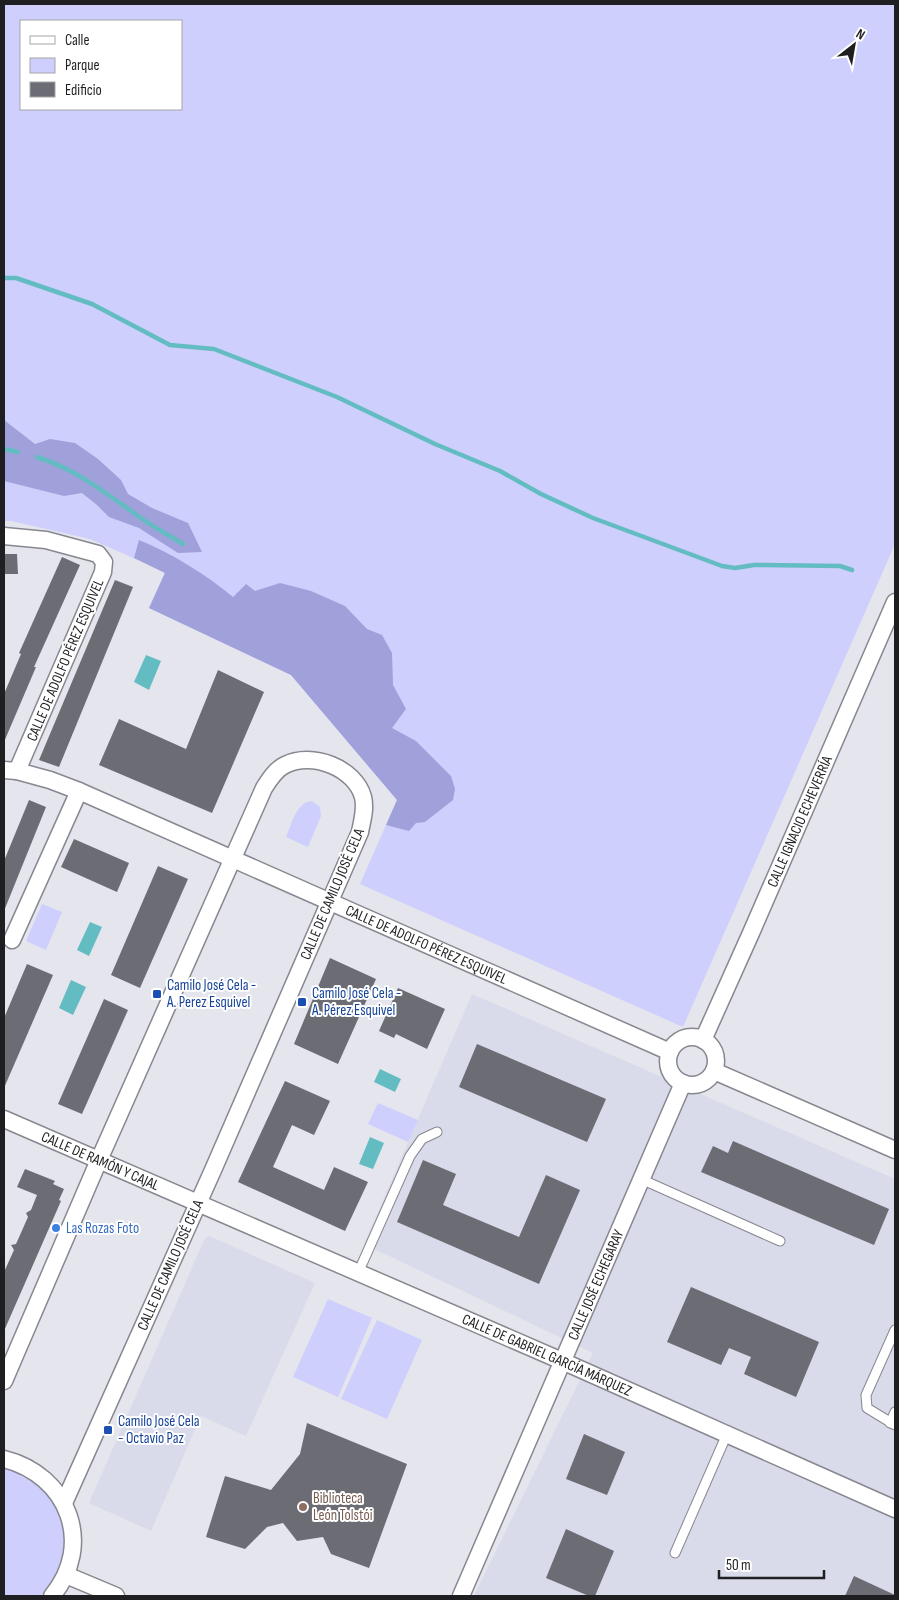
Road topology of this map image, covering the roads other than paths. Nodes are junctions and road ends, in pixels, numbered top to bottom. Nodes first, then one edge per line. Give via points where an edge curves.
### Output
1 (4, 536) edge
2 (895, 602) edge
3 (10, 770) edge
4 (79, 791) junction
5 (232, 860) junction
6 (330, 902) junction
7 (12, 940) dead end
8 (703, 1040) junction
9 (670, 1052) junction
10 (714, 1070) junction
11 (683, 1083) junction
12 (4, 1119) edge
13 (436, 1132) dead end
14 (895, 1150) edge
15 (99, 1160) junction
16 (642, 1180) junction
17 (198, 1203) junction
18 (780, 1241) dead end
19 (358, 1273) junction
20 (895, 1330) edge
21 (562, 1361) junction
22 (4, 1381) edge
23 (895, 1412) edge
24 (893, 1424) edge
25 (727, 1434) junction
26 (4, 1459) edge
27 (64, 1503) junction
28 (895, 1509) edge
29 (675, 1553) dead end
30 (66, 1574) junction
31 (52, 1596) edge
32 (116, 1596) edge
33 (461, 1596) edge

1 - 3 street, CALLE DE ADOLFO PÉREZ ESQUIVEL via 46,540 98,554 104,562 103,572
2 - 8 street, CALLE IGNACIO ECHEVERRÍA
3 - 4 street, CALLE DE ADOLFO PÉREZ ESQUIVEL
4 - 5 street, CALLE DE ADOLFO PÉREZ ESQUIVEL
4 - 7 street
5 - 6 street, CALLE DE ADOLFO PÉREZ ESQUIVEL
5 - 6 street, CALLE DE CAMILO JOSÉ CELA via 273,775 285,765 307,759 324,762 341,770 354,783 363,797 364,812 360,832
5 - 15 street, CALLE DE CAMILO JOSÉ CELA
6 - 9 street, CALLE DE ADOLFO PÉREZ ESQUIVEL
6 - 17 street, CALLE DE CAMILO JOSÉ CELA
8 - 9 street via 684,1039
8 - 10 street via 716,1058
9 - 11 street via 671,1073
10 - 11 street via 702,1083
10 - 14 street
11 - 16 street, CALLE JOSÉ ECHEGARAY
12 - 15 street, CALLE DE RAMÓN Y CAJAL
13 - 19 lane via 422,1139 410,1156
15 - 17 street, CALLE DE RAMÓN Y CAJAL
15 - 22 street, CALLE DE CAMILO JOSÉ CELA
16 - 18 lane
16 - 21 street, CALLE JOSÉ ECHEGARAY
17 - 19 street, CALLE DE GABRIEL GARCÍA MÁRQUEZ
17 - 27 street, CALLE DE CAMILO JOSÉ CELA
19 - 21 street, CALLE DE GABRIEL GARCÍA MÁRQUEZ
20 - 24 lane via 866,1395 867,1408
21 - 25 street, CALLE DE GABRIEL GARCÍA MÁRQUEZ
21 - 33 street, CALLE JOSÉ ECHEGARAY
23 - 24 lane
25 - 28 street, CALLE DE GABRIEL GARCÍA MÁRQUEZ
25 - 29 lane
26 - 27 street via 24,1465 47,1481
27 - 30 street via 73,1539 72,1557
30 - 31 street
30 - 32 street

